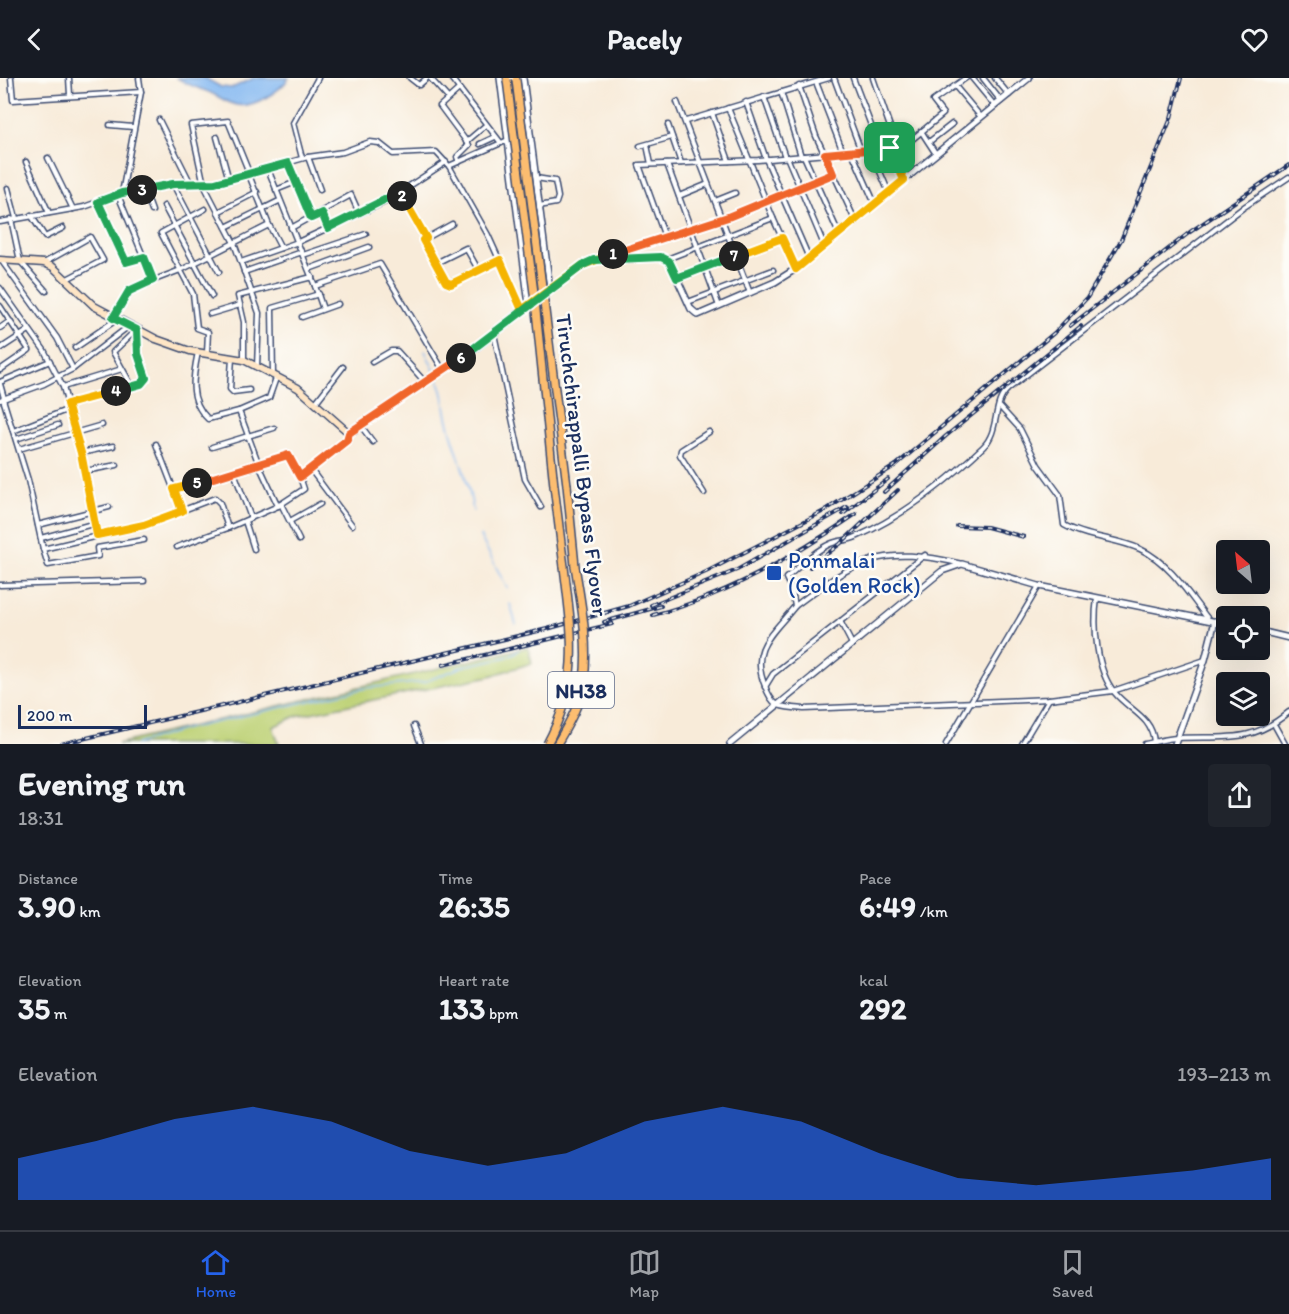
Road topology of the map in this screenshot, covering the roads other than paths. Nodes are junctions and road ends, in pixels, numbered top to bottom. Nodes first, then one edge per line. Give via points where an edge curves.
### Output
1 (10, 78) edge
2 (69, 78) edge
3 (139, 78) edge
4 (318, 78) edge
5 (410, 78) edge
6 (428, 78) edge
7 (451, 78) edge
8 (829, 78) edge
9 (834, 78) edge
10 (853, 78) edge
11 (873, 78) edge
12 (966, 78) edge
13 (972, 78) edge
14 (983, 78) edge
15 (995, 78) edge
16 (1018, 78) edge
17 (1029, 78) edge
18 (505, 79) edge
19 (518, 79) edge
20 (816, 82) junction
21 (1022, 84) junction
22 (799, 86) junction
23 (955, 86) junction
24 (459, 89) junction
25 (141, 92) junction
26 (781, 92) junction
27 (1009, 95) junction
28 (70, 96) junction
29 (764, 97) junction
30 (448, 98) junction
31 (1001, 101) junction
32 (677, 102) dead end
33 (746, 102) junction
34 (995, 106) junction
35 (728, 108) junction
36 (712, 113) junction
37 (981, 117) junction
38 (159, 120) dead end
39 (686, 121) junction
40 (110, 124) dead end
41 (952, 124) dead end
42 (486, 125) junction
43 (668, 125) dead end
44 (133, 127) junction
45 (921, 131) junction
46 (495, 136) junction
47 (217, 137) dead end
48 (672, 137) junction
49 (509, 140) junction
50 (466, 142) junction
51 (929, 142) junction
52 (501, 143) junction
53 (480, 144) dead end
54 (647, 145) junction
55 (640, 146) dead end
56 (897, 147) junction
57 (890, 148) junction
58 (880, 149) junction
59 (871, 150) junction
60 (861, 151) junction
61 (843, 152) junction
62 (852, 152) junction
63 (825, 154) junction
64 (936, 154) junction
65 (802, 156) junction
66 (308, 157) junction
67 (786, 157) junction
68 (48, 158) dead end
69 (302, 158) junction
70 (766, 159) junction
71 (748, 160) junction
72 (729, 161) junction
73 (26, 162) dead end
74 (459, 162) junction
75 (700, 162) junction
76 (288, 163) junction
77 (681, 163) junction
78 (447, 164) junction
79 (651, 164) junction
80 (667, 164) junction
81 (268, 169) junction
82 (833, 174) junction
83 (250, 175) junction
84 (1289, 177) edge
85 (536, 178) junction
86 (229, 180) junction
87 (904, 180) junction
88 (296, 182) junction
89 (815, 182) junction
90 (173, 184) junction
91 (191, 184) junction
92 (204, 184) junction
93 (708, 184) junction
94 (8, 188) dead end
95 (801, 188) junction
96 (144, 189) junction
97 (276, 190) junction
98 (320, 190) dead end
99 (256, 192) junction
100 (400, 192) junction
101 (735, 193) dead end
102 (889, 193) junction
103 (120, 194) junction
104 (679, 196) junction
105 (782, 196) junction
106 (279, 201) junction
107 (715, 201) junction
108 (98, 202) junction
109 (766, 202) junction
110 (875, 204) junction
111 (164, 206) dead end
112 (540, 206) junction
113 (73, 209) junction
114 (205, 209) dead end
115 (262, 209) junction
116 (153, 211) dead end
117 (218, 212) junction
118 (49, 213) junction
119 (322, 213) junction
120 (359, 213) junction
121 (31, 215) junction
122 (189, 217) junction
123 (311, 218) junction
124 (773, 218) junction
125 (14, 219) junction
126 (722, 219) junction
127 (855, 220) junction
128 (0, 222) edge
129 (452, 224) dead end
130 (269, 225) junction
131 (173, 226) junction
132 (226, 227) junction
133 (63, 228) dead end
134 (291, 228) junction
135 (328, 228) junction
136 (690, 229) junction
137 (366, 234) dead end
138 (839, 234) junction
139 (728, 236) junction
140 (665, 237) junction
141 (426, 238) junction
142 (782, 238) junction
143 (298, 242) junction
144 (234, 243) junction
145 (825, 245) junction
146 (697, 246) junction
147 (281, 248) junction
148 (369, 248) dead end
149 (303, 254) junction
150 (210, 255) junction
151 (735, 256) junction
152 (144, 257) junction
153 (809, 258) junction
154 (666, 259) junction
155 (0, 260) edge
156 (500, 260) junction
157 (601, 260) junction
158 (20, 261) junction
159 (241, 262) junction
160 (44, 263) junction
161 (436, 263) junction
162 (193, 264) junction
163 (705, 267) junction
164 (309, 269) junction
165 (796, 269) junction
166 (179, 270) junction
167 (773, 270) dead end
168 (479, 271) junction
169 (219, 272) dead end
170 (244, 272) junction
171 (312, 277) junction
172 (677, 278) junction
173 (67, 279) junction
174 (153, 280) junction
175 (745, 281) junction
176 (315, 286) junction
177 (0, 288) edge
178 (550, 289) junction
179 (46, 291) dead end
180 (250, 292) junction
181 (715, 292) junction
182 (750, 293) junction
183 (319, 294) junction
184 (212, 296) dead end
185 (688, 302) junction
186 (338, 304) dead end
187 (240, 305) junction
188 (529, 305) junction
189 (0, 306) edge
190 (719, 306) junction
191 (323, 309) junction
192 (522, 310) junction
193 (210, 314) dead end
194 (302, 317) dead end
195 (114, 319) junction
196 (10, 321) junction
197 (0, 328) edge
198 (134, 329) junction
199 (29, 330) junction
200 (494, 333) junction
201 (20, 335) junction
202 (75, 348) dead end
203 (0, 349) edge
204 (198, 352) junction
205 (207, 353) junction
206 (232, 358) junction
207 (244, 360) junction
208 (50, 361) junction
209 (372, 362) dead end
210 (343, 367) dead end
211 (73, 369) junction
212 (123, 369) junction
213 (257, 369) junction
214 (0, 370) edge
215 (443, 371) junction
216 (58, 378) junction
217 (275, 378) junction
218 (426, 382) junction
219 (0, 383) edge
220 (132, 386) junction
221 (63, 387) junction
222 (249, 390) dead end
223 (2, 399) edge
224 (316, 402) junction
225 (68, 406) junction
226 (1000, 407) junction
227 (239, 411) junction
228 (58, 425) dead end
229 (102, 425) dead end
230 (361, 426) junction
231 (274, 428) dead end
232 (76, 430) junction
233 (13, 431) junction
234 (709, 432) dead end
235 (349, 433) junction
236 (248, 437) junction
237 (16, 440) junction
238 (373, 442) dead end
239 (156, 444) dead end
240 (113, 446) dead end
241 (212, 447) dead end
242 (19, 449) junction
243 (81, 453) junction
244 (117, 465) dead end
245 (259, 465) junction
246 (311, 470) junction
247 (85, 471) junction
248 (234, 472) junction
249 (300, 477) junction
250 (174, 489) junction
251 (704, 493) dead end
252 (320, 504) dead end
253 (280, 505) junction
254 (109, 507) dead end
255 (541, 507) dead end
256 (93, 511) junction
257 (182, 511) junction
258 (251, 518) junction
259 (245, 521) junction
260 (290, 521) junction
261 (96, 523) junction
262 (38, 525) junction
263 (352, 525) dead end
264 (228, 528) junction
265 (97, 535) junction
266 (41, 538) junction
267 (144, 540) dead end
268 (299, 540) dead end
269 (177, 547) dead end
270 (44, 549) junction
271 (254, 549) dead end
272 (925, 555) junction
273 (962, 564) junction
274 (144, 581) dead end
275 (0, 585) edge
276 (1039, 586) junction
277 (1097, 598) junction
278 (795, 606) junction
279 (840, 621) junction
280 (1212, 621) junction
281 (1216, 622) edge
282 (1270, 633) edge
283 (1289, 638) edge
284 (852, 644) junction
285 (1205, 660) junction
286 (765, 687) junction
287 (1113, 691) junction
288 (1049, 699) junction
289 (969, 702) junction
290 (776, 706) junction
291 (1289, 712) edge
292 (414, 726) dead end
293 (1275, 726) junction
294 (1177, 741) edge
295 (1155, 742) junction
296 (1241, 742) edge
297 (421, 744) edge
298 (547, 744) edge
299 (557, 744) edge
300 (730, 744) edge
301 (946, 744) edge
302 (1022, 744) edge
303 (1145, 744) edge
304 (1285, 744) edge

1 - 28 street via 13,100
2 - 28 street
3 - 25 street
4 - 69 street via 293,123
5 - 6 street via 419,85
6 - 30 street
7 - 24 street
8 - 20 street
9 - 60 street
10 - 58 street
11 - 56 street
12 - 23 street
13 - 34 street
14 - 31 street
15 - 27 street
16 - 21 street
17 - 21 street
18 - 49 street
18 - 298 highway, Tiruchchirappalli Bypass Flyover / NH38, bridge via 572,632 571,683
19 - 85 street
19 - 299 highway, Tiruchchirappalli Bypass Flyover / NH38, bridge via 585,631 584,681 572,717
20 - 22 street
20 - 61 street
21 - 27 street
22 - 26 street
22 - 63 street
23 - 37 street
23 - 45 street via 933,100 943,114
24 - 30 street
24 - 42 street
25 - 28 street
25 - 44 street
26 - 29 street
26 - 65 street
27 - 31 street
29 - 33 street
29 - 67 street
30 - 50 street via 440,106
31 - 34 street
32 - 39 street
33 - 35 street
33 - 70 street
34 - 37 street
35 - 36 street
35 - 71 street
36 - 39 street
36 - 72 street
37 - 64 street
38 - 91 street
39 - 75 street
40 - 44 street
41 - 51 street
42 - 46 street
42 - 50 street
43 - 48 street
44 - 103 street
45 - 51 street
45 - 56 street via 904,146
46 - 52 street
46 - 53 street
47 - 86 street
48 - 54 street
48 - 77 street
49 - 52 street
49 - 188 street
50 - 74 street via 469,147 457,157
51 - 64 street
52 - 74 street
54 - 55 street
54 - 79 street
56 - 57 street
57 - 58 street
57 - 87 street
58 - 59 street
59 - 60 street
59 - 102 street
60 - 62 street
61 - 62 street
61 - 63 street
62 - 110 street
63 - 65 street
63 - 82 street
64 - 87 street
65 - 67 street
65 - 89 street
66 - 69 street
66 - 78 street via 343,152 370,142 379,143 393,154 436,152
66 - 98 street
67 - 70 street
67 - 95 street
68 - 113 street
69 - 76 street
70 - 71 street
70 - 105 street
71 - 72 street
71 - 109 street
72 - 75 street
73 - 118 street
74 - 78 street
75 - 77 street
75 - 93 street
76 - 81 street
76 - 88 street
77 - 80 street
78 - 100 street
78 - 156 street
79 - 80 street
79 - 140 street via 639,165
80 - 104 street
81 - 83 street
81 - 97 street
82 - 89 street
82 - 127 street
83 - 86 street
83 - 92 street via 228,122 204,122 191,125
83 - 99 street
84 - 226 street via 1008,389 1002,394
85 - 112 street
85 - 112 street via 555,181 558,197 556,203
86 - 92 street
87 - 102 street
88 - 97 street
88 - 123 street
89 - 95 street
89 - 138 street
90 - 91 street
90 - 96 street
90 - 122 street
91 - 92 street
92 - 117 street
93 - 104 street
93 - 107 street
94 - 125 street
95 - 105 street
95 - 145 street
96 - 103 street
96 - 116 street
97 - 106 street
99 - 115 street
99 - 117 street
100 - 120 street
100 - 141 street
101 - 107 street
102 - 110 street
103 - 108 street
103 - 152 street
104 - 136 street
105 - 109 street
105 - 153 street
106 - 115 street
106 - 134 street
107 - 126 street
108 - 113 street
108 - 152 street via 126,262
109 - 124 street
109 - 126 street
110 - 127 street
111 - 131 street
112 - 178 street
113 - 118 street
114 - 122 street
115 - 130 street
115 - 132 street
117 - 132 street
118 - 121 street
119 - 120 street via 321,209 351,195
119 - 123 street
119 - 135 street
120 - 135 street
121 - 125 street
121 - 133 street via 45,237
122 - 131 street
122 - 150 street
123 - 134 street
124 - 139 street
124 - 142 street
125 - 128 street
125 - 158 street
126 - 136 street
126 - 139 street
127 - 138 street
129 - 141 street
130 - 144 street
130 - 147 street
131 - 162 street
131 - 166 street via 161,233
132 - 144 street
134 - 143 street
135 - 143 street
136 - 140 street
136 - 146 street
137 - 149 street
138 - 145 street
139 - 146 street
139 - 151 street
140 - 157 street
141 - 161 street via 423,240
142 - 151 street
142 - 165 street
143 - 147 street
143 - 149 street
144 - 150 street
144 - 159 street
145 - 153 street
146 - 154 street
146 - 163 street
147 - 159 street
148 - 164 street
149 - 164 street
149 - 170 street
150 - 162 street
150 - 169 street
151 - 163 street
151 - 175 street
152 - 174 street
153 - 165 street
154 - 157 street
154 - 172 street
155 - 158 main road
155 - 211 street via 57,339
156 - 168 street
156 - 192 street
157 - 178 street via 583,265
158 - 160 main road
158 - 179 street
159 - 170 street
160 - 173 main road
160 - 173 street via 90,237 103,260
161 - 168 street via 451,284
161 - 168 street via 466,248
162 - 166 street
162 - 184 street
163 - 172 street
163 - 181 street
164 - 171 street
165 - 182 street
166 - 174 street
166 - 205 street via 193,294 197,328 208,332
167 - 175 street
170 - 180 street
171 - 176 street
171 - 180 street
172 - 185 street
173 - 195 main road via 94,306
174 - 195 street via 129,291
175 - 181 street
175 - 182 street
176 - 183 street
176 - 215 street via 380,264
177 - 199 street
178 - 188 main road
180 - 187 street via 238,296
180 - 213 street via 260,319
181 - 185 street
181 - 190 street
182 - 190 street
183 - 191 street
183 - 217 street via 272,308
185 - 190 street via 698,315
186 - 191 street
187 - 193 street
187 - 207 street
188 - 192 main road
189 - 196 street
191 - 194 street
192 - 200 main road
195 - 198 main road
195 - 202 street
196 - 197 street
196 - 201 street
198 - 204 main road
198 - 211 street
198 - 212 street via 113,352
198 - 220 street via 146,378
199 - 201 street
199 - 208 street
200 - 215 main road
200 - 255 street via 525,480
201 - 203 street
201 - 214 street via 29,350
204 - 205 main road
204 - 227 street via 192,389 204,416 208,419
205 - 206 main road
206 - 207 main road
206 - 222 street via 230,389
207 - 213 main road
208 - 216 street
208 - 219 street
209 - 218 street via 397,351
210 - 224 street
211 - 216 street
212 - 220 street
212 - 221 street
213 - 217 main road
215 - 218 main road
216 - 221 street
216 - 223 street
217 - 224 main road
217 - 227 street via 269,398
218 - 230 main road
219 - 223 street
220 - 225 street
221 - 225 street
223 - 233 street
224 - 235 main road
225 - 232 street
225 - 233 street
226 - 278 street via 986,445 937,486 855,538 828,545 786,578
226 - 280 street via 1020,429 1038,465 1060,495 1064,525 1140,549 1153,557
227 - 236 street
228 - 237 street
229 - 232 street
230 - 235 main road
230 - 238 street
231 - 236 street
232 - 242 street
232 - 243 street
233 - 237 street
234 - 251 street via 680,454
235 - 246 street via 347,440
236 - 241 street
236 - 245 street
237 - 242 street
239 - 250 street
240 - 243 street
242 - 262 street
243 - 247 street
244 - 247 street
245 - 248 street
245 - 249 street via 288,455
245 - 253 street
246 - 249 street
246 - 263 street
247 - 256 street
248 - 250 street
248 - 258 street
249 - 253 street via 304,489
250 - 257 street
252 - 260 street
253 - 258 street
253 - 260 street
254 - 256 street
256 - 261 street
256 - 262 street
257 - 264 street via 218,498
257 - 265 street via 144,525
258 - 259 street
259 - 264 street
259 - 271 street
260 - 268 street
261 - 265 street
261 - 266 street
262 - 266 street
264 - 269 street
265 - 270 street
266 - 270 street
267 - 270 street via 96,548 98,556 48,565
272 - 273 street
272 - 278 street via 860,562
272 - 279 street
273 - 276 street
273 - 284 street via 942,571
274 - 275 street
276 - 277 street
276 - 289 street
277 - 280 street
277 - 287 street via 1093,624
278 - 286 street via 767,638 760,654 759,672
279 - 284 street
279 - 286 street via 773,674
280 - 281 street
280 - 285 street
282 - 283 street
284 - 290 street
285 - 287 street
285 - 294 street
286 - 290 street
287 - 288 street
287 - 295 street via 1149,722
288 - 289 street
288 - 302 street
289 - 290 street via 804,709
289 - 301 street
290 - 300 street
291 - 293 street
292 - 297 street
293 - 296 street
293 - 304 street
294 - 295 street
294 - 296 street
295 - 303 street

